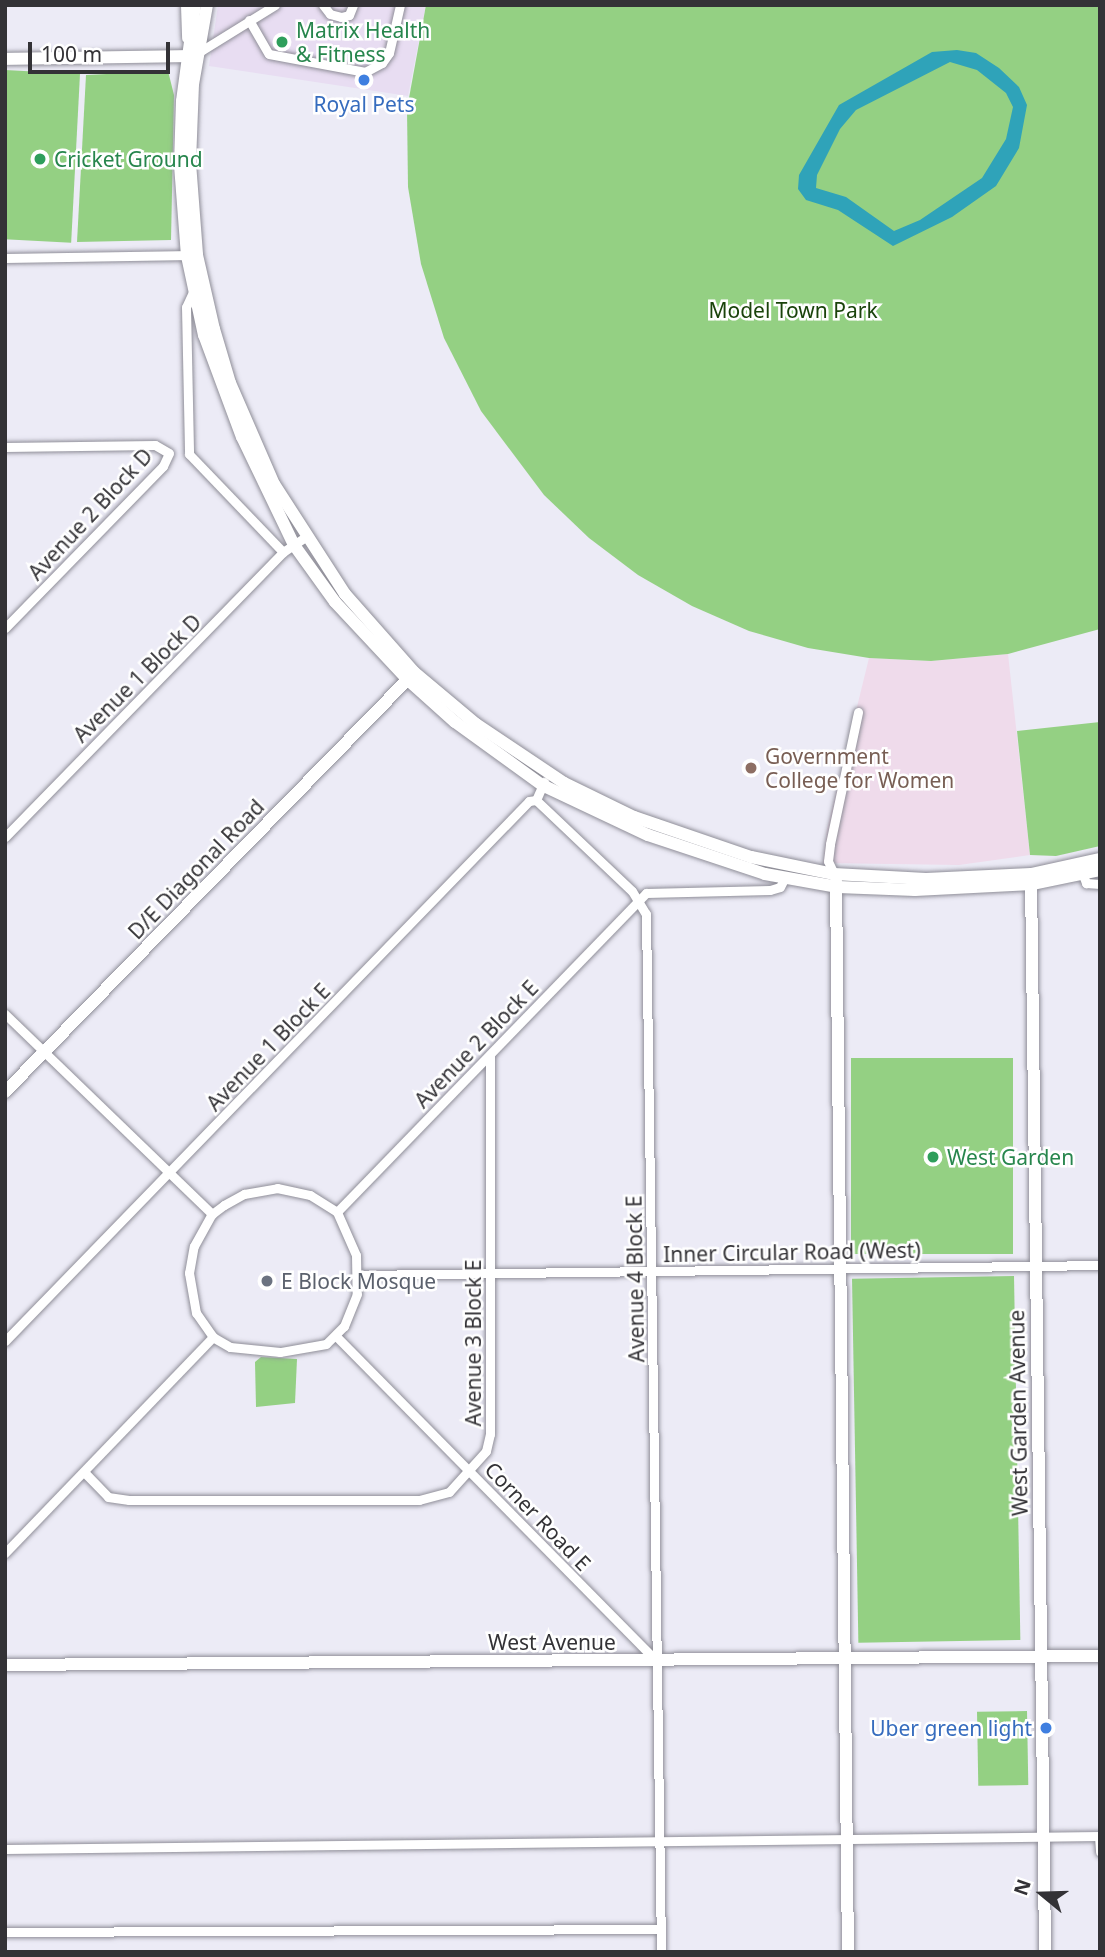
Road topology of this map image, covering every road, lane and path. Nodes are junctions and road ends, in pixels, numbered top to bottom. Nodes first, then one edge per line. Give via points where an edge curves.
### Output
1 (185, 5) edge
2 (195, 5) edge
3 (207, 5) edge
4 (275, 5) edge
5 (323, 5) edge
6 (353, 5) edge
7 (400, 5) edge
8 (249, 20) junction
9 (192, 55) junction
10 (5, 59) edge
11 (192, 255) junction
12 (5, 258) edge
13 (194, 290) junction
14 (5, 447) edge
15 (187, 450) junction
16 (169, 453) junction
17 (294, 545) junction
18 (5, 628) edge
19 (411, 676) junction
20 (858, 712) dead end
21 (545, 780) junction
22 (536, 800) junction
23 (5, 837) edge
24 (1100, 859) edge
25 (1100, 870) edge
26 (1083, 875) junction
27 (784, 878) junction
28 (1031, 879) junction
29 (836, 881) junction
30 (1100, 884) edge
31 (640, 899) junction
32 (5, 1014) edge
33 (45, 1051) junction
34 (490, 1055) junction
35 (5, 1092) edge
36 (171, 1172) junction
37 (337, 1212) junction
38 (212, 1214) junction
39 (1100, 1265) edge
40 (1036, 1266) junction
41 (841, 1268) junction
42 (653, 1272) junction
43 (491, 1273) junction
44 (360, 1275) junction
45 (336, 1336) junction
46 (213, 1337) junction
47 (5, 1341) edge
48 (468, 1469) junction
49 (85, 1473) junction
50 (5, 1553) edge
51 (1100, 1656) edge
52 (844, 1657) junction
53 (1039, 1657) junction
54 (656, 1661) junction
55 (5, 1665) edge
56 (1099, 1836) edge
57 (1042, 1838) junction
58 (847, 1840) junction
59 (657, 1841) junction
60 (5, 1849) edge
61 (1100, 1852) edge
62 (660, 1929) junction
63 (5, 1932) edge
64 (661, 1952) edge
65 (848, 1952) edge
66 (1045, 1952) edge

1 - 9 street
2 - 9 street
3 - 9 street
4 - 8 street
5 - 6 street via 330,14 341,17 349,15
7 - 8 street via 389,53 365,72 269,54
8 - 9 street
9 - 10 street
9 - 11 street via 180,165
11 - 12 street
11 - 13 street
11 - 17 street via 230,383 274,484
13 - 15 street via 186,307
13 - 17 street via 220,385
14 - 16 street via 155,445
15 - 16 street
15 - 17 street via 197,466
16 - 18 street, Avenue 2 Block D via 163,466
17 - 19 street via 345,594
17 - 23 street, Avenue 1 Block D
19 - 21 street
19 - 33 street, D/E Diagonal Road
20 - 29 street via 830,844 828,861
21 - 22 street, Avenue 1 Block E
21 - 27 street via 648,835
21 - 29 street via 675,833
22 - 31 street
22 - 36 street, Avenue 1 Block E via 529,801
24 - 28 street
25 - 26 street
26 - 28 street
26 - 30 street via 1086,883
27 - 29 street
27 - 31 street via 780,887 770,890 651,891
28 - 29 street via 976,889
28 - 40 street, West Garden Avenue
29 - 41 street
31 - 34 street, Avenue 2 Block E
31 - 42 street, Avenue 4 Block E via 646,914
32 - 33 street
33 - 35 street, D/E Diagonal Road
33 - 36 street
34 - 37 street, Avenue 2 Block E
34 - 43 street, Avenue 3 Block E
36 - 38 street
36 - 47 street, Avenue 1 Block E
37 - 38 street via 310,1195 277,1188 244,1194
37 - 44 street via 350,1237
38 - 46 street via 194,1246 189,1273 196,1313
39 - 40 street, Inner Circular Road (West)
40 - 41 street, Inner Circular Road (West)
40 - 53 street, West Garden Avenue
41 - 42 street, Inner Circular Road (West)
41 - 52 street
42 - 43 street, Inner Circular Road (West)
42 - 54 street, Avenue 4 Block E
43 - 44 street, Inner Circular Road (West)
43 - 48 street, Avenue 3 Block E via 490,1434 486,1451
44 - 45 street via 351,1313
45 - 46 street via 319,1347 280,1352 230,1347
45 - 48 street, Corner Road E
46 - 49 street
48 - 49 street, Avenue 3 Block E via 449,1492 419,1500 114,1499
48 - 54 street, Corner Road E
49 - 50 street
51 - 53 street, West Avenue
52 - 53 street, West Avenue
52 - 54 street, West Avenue
52 - 58 street
53 - 57 street, West Garden Avenue
54 - 55 street, West Avenue
54 - 59 street, Avenue 4 Block E
56 - 57 street
56 - 61 street
57 - 58 street
57 - 66 street, West Garden Avenue
58 - 59 street
58 - 65 street
59 - 60 street
59 - 62 street, Avenue 4 Block E
62 - 63 street
62 - 64 street, Avenue 4 Block E

